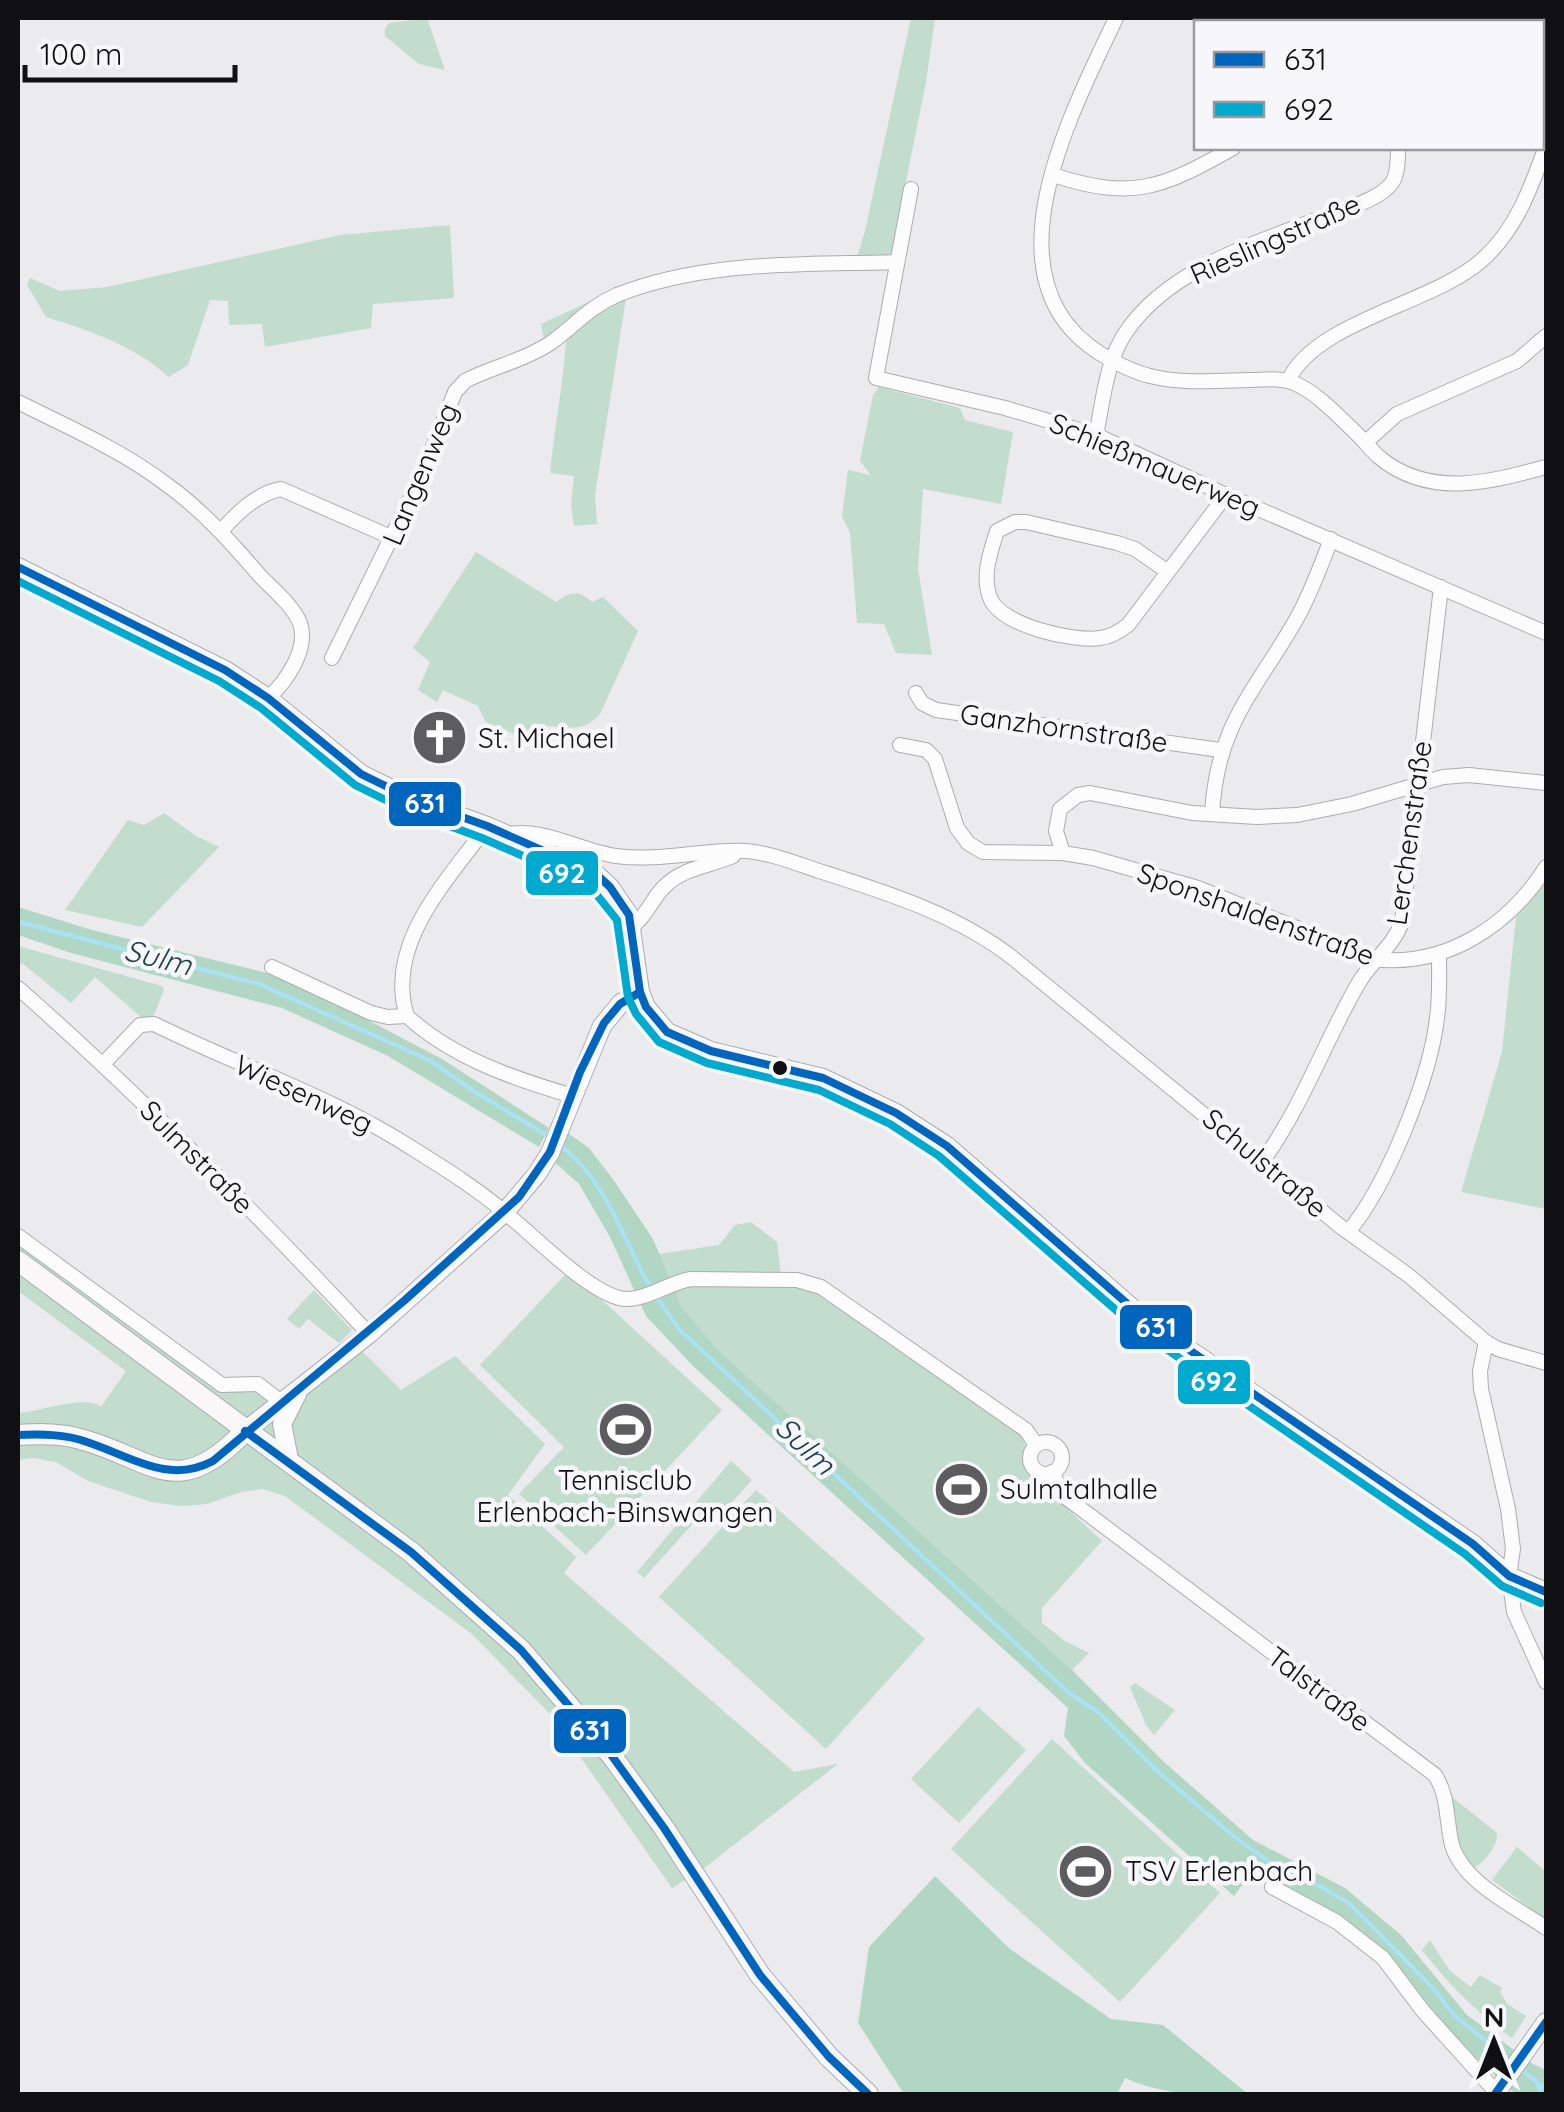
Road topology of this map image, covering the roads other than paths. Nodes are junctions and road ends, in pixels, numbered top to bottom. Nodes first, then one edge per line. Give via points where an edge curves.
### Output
1 (1116, 18) edge
2 (1546, 146) edge
3 (1398, 150) edge
4 (1214, 152) edge
5 (1053, 175) junction
6 (911, 189) dead end
7 (898, 262) junction
8 (1546, 336) edge
9 (1113, 361) junction
10 (1288, 380) junction
11 (18, 402) edge
12 (1096, 435) junction
13 (1366, 442) junction
14 (1546, 467) edge
15 (1226, 495) junction
16 (221, 531) junction
17 (393, 538) junction
18 (1331, 539) junction
19 (18, 567) edge
20 (1168, 572) junction
21 (1441, 587) junction
22 (1546, 632) edge
23 (332, 658) dead end
24 (916, 693) dead end
25 (268, 698) junction
26 (900, 745) dead end
27 (1220, 750) junction
28 (1417, 782) junction
29 (1546, 783) edge
30 (1212, 814) junction
31 (496, 830) junction
32 (742, 851) junction
33 (1063, 853) junction
34 (1546, 867) edge
35 (633, 926) junction
36 (1439, 956) junction
37 (1377, 959) junction
38 (272, 967) dead end
39 (18, 988) edge
40 (640, 992) junction
41 (407, 1016) junction
42 (103, 1064) junction
43 (573, 1096) junction
44 (1262, 1162) junction
45 (504, 1212) junction
46 (1348, 1232) junction
47 (18, 1236) edge
48 (18, 1261) edge
49 (369, 1334) junction
50 (1486, 1342) junction
51 (1546, 1363) edge
52 (299, 1389) junction
53 (281, 1402) junction
54 (245, 1431) junction
55 (18, 1435) edge
56 (1036, 1446) junction
57 (284, 1459) junction
58 (1052, 1472) junction
59 (1509, 1576) junction
60 (1546, 1592) edge
61 (1546, 1682) edge
62 (1272, 1887) dead end
63 (1546, 1928) edge
64 (1546, 2022) edge
65 (1499, 2089) edge
66 (868, 2094) edge

1 - 5 street via 1064,131
2 - 10 street via 1516,220 1482,261 1448,285 1331,340 1301,360
3 - 9 street, Rieslingstraße via 1388,187 1176,283 1124,334
4 - 5 street via 1140,188 1091,187
5 - 9 street via 1042,242 1046,288 1067,326
6 - 7 street, Schießmauerweg
7 - 12 street, Schießmauerweg via 876,378
7 - 17 street, Langenweg via 700,272 599,304 551,342 464,381
8 - 13 street via 1517,361 1397,414
9 - 10 street via 1176,380
9 - 12 street, Rieslingstraße
10 - 13 street
11 - 16 street via 125,457
12 - 15 street, Schießmauerweg
13 - 14 street via 1403,472 1451,484
15 - 18 street, Schießmauerweg
15 - 20 street
16 - 17 street via 280,488
16 - 25 street via 300,624 292,669
17 - 23 street, Langenweg
18 - 21 street, Schießmauerweg
18 - 27 street via 1298,616
19 - 25 street via 191,652
20 - 20 street via 1128,625 1090,639 1012,621 992,603 986,572 997,531 1014,522 1117,542
21 - 22 street, Schießmauerweg
21 - 28 street, Lerchenstraße
24 - 27 street, Ganzhornstraße via 936,710
25 - 31 street via 361,774
26 - 33 street, Sponshaldenstraße via 926,750 935,759 957,828 974,848 994,855
27 - 30 street
28 - 29 street via 1469,775
28 - 30 street via 1297,815
28 - 37 street, Lerchenstraße via 1402,922
30 - 33 street via 1078,795 1057,820
31 - 32 street, Schulstraße via 523,830 644,858
31 - 35 street via 596,874
31 - 41 street via 418,923 401,982
32 - 35 street via 676,878
32 - 44 street, Schulstraße via 839,877 994,944
33 - 37 street, Sponshaldenstraße via 1198,888
34 - 36 street via 1512,910
35 - 40 street
36 - 37 street, Sponshaldenstraße
36 - 46 street via 1437,1017 1421,1080 1378,1186
37 - 44 street, Lerchenstraße
38 - 41 street via 371,1013
39 - 42 street, Sulmstraße
40 - 43 street via 602,1026
40 - 59 street via 656,1020 683,1041 824,1078 947,1146 1147,1321 1473,1544
41 - 43 street via 506,1076
42 - 45 street, Wiesenweg via 140,1026 154,1024 357,1115
42 - 49 street, Sulmstraße
43 - 45 street via 538,1174
44 - 46 street, Schulstraße
45 - 49 street
45 - 56 street, Talstraße via 606,1293 629,1300 674,1281 797,1280 821,1287 1026,1430
46 - 50 street, Schulstraße
47 - 53 street via 216,1380 258,1384
48 - 54 main road
49 - 52 street
50 - 51 street, Schulstraße
50 - 59 street via 1481,1389 1508,1509
52 - 53 street
52 - 57 street via 282,1424
53 - 54 street
54 - 55 main road via 209,1464 172,1472 72,1437
54 - 57 main road
56 - 58 street, Talstraße via 1031,1464
56 - 58 street, Talstraße via 1049,1442 1061,1452
57 - 66 main road via 410,1552 522,1650 612,1756 760,1975
58 - 63 street, Talstraße via 1064,1496 1436,1775 1456,1858
59 - 60 street
59 - 61 street via 1514,1612
62 - 65 street via 1337,1922 1382,1958
64 - 65 street

